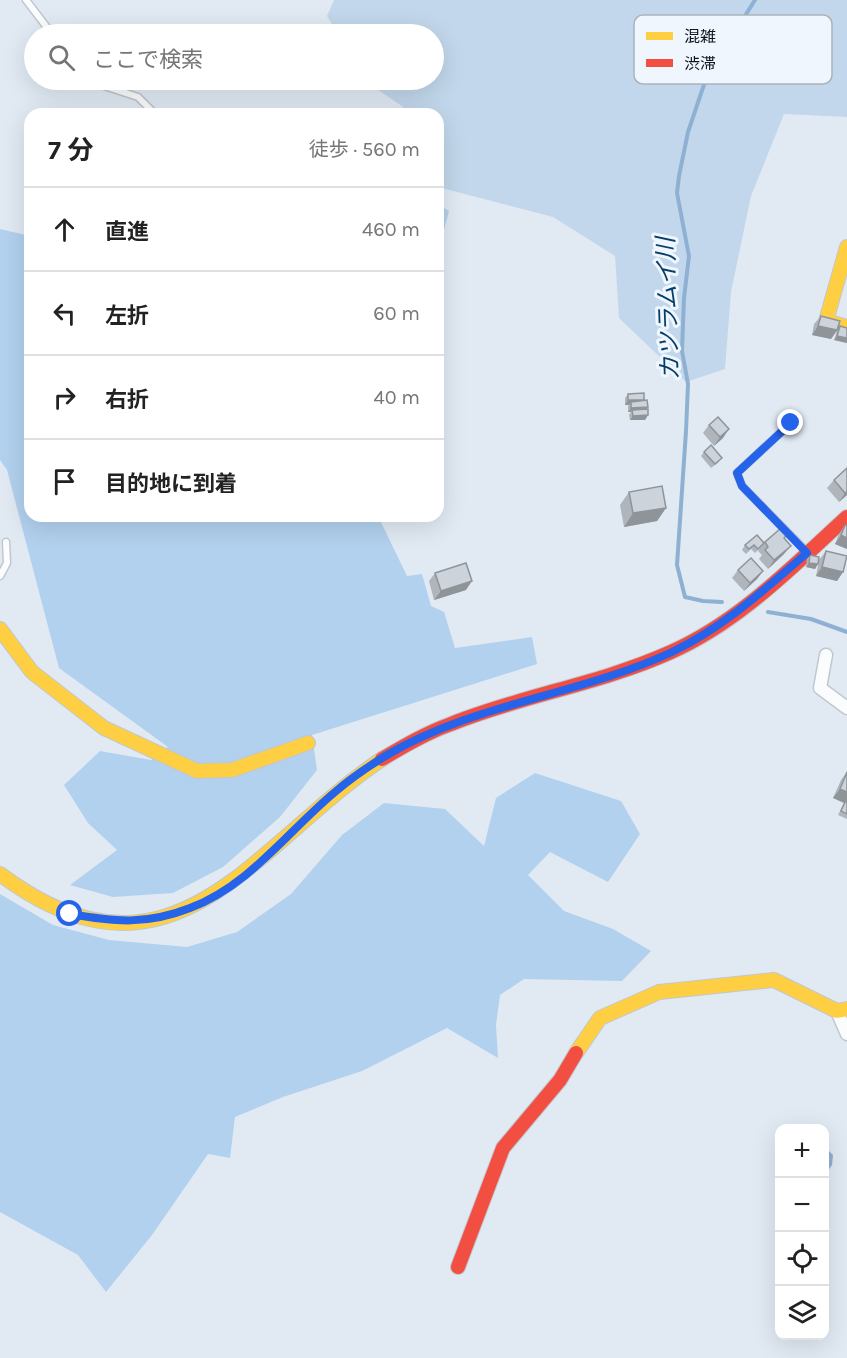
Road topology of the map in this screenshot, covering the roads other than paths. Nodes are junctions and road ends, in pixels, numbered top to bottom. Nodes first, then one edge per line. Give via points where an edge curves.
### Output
1 (26, 0) edge
2 (44, 24) edge
3 (117, 90) edge
4 (149, 108) edge
5 (847, 248) edge
6 (847, 327) edge
7 (791, 423) dead end
8 (847, 518) edge
9 (6, 542) dead end
10 (807, 553) junction
11 (0, 576) edge
12 (0, 629) edge
13 (826, 655) dead end
14 (847, 708) edge
15 (308, 743) dead end
16 (0, 874) edge
17 (842, 1010) edge
18 (847, 1034) edge
19 (458, 1267) dead end

1 - 2 lane
3 - 4 lane via 138,97
5 - 6 street via 825,321
7 - 10 lane via 737,473 742,486
8 - 10 street
9 - 11 lane via 7,563
10 - 16 street via 737,614 671,652 591,682 458,722 385,756 336,791 246,875 192,908 129,922 89,918 42,903
12 - 15 street via 32,672 104,729 197,771 232,770
13 - 14 street via 820,688
17 - 18 street
17 - 19 street via 774,980 659,992 600,1018 560,1080 503,1148

